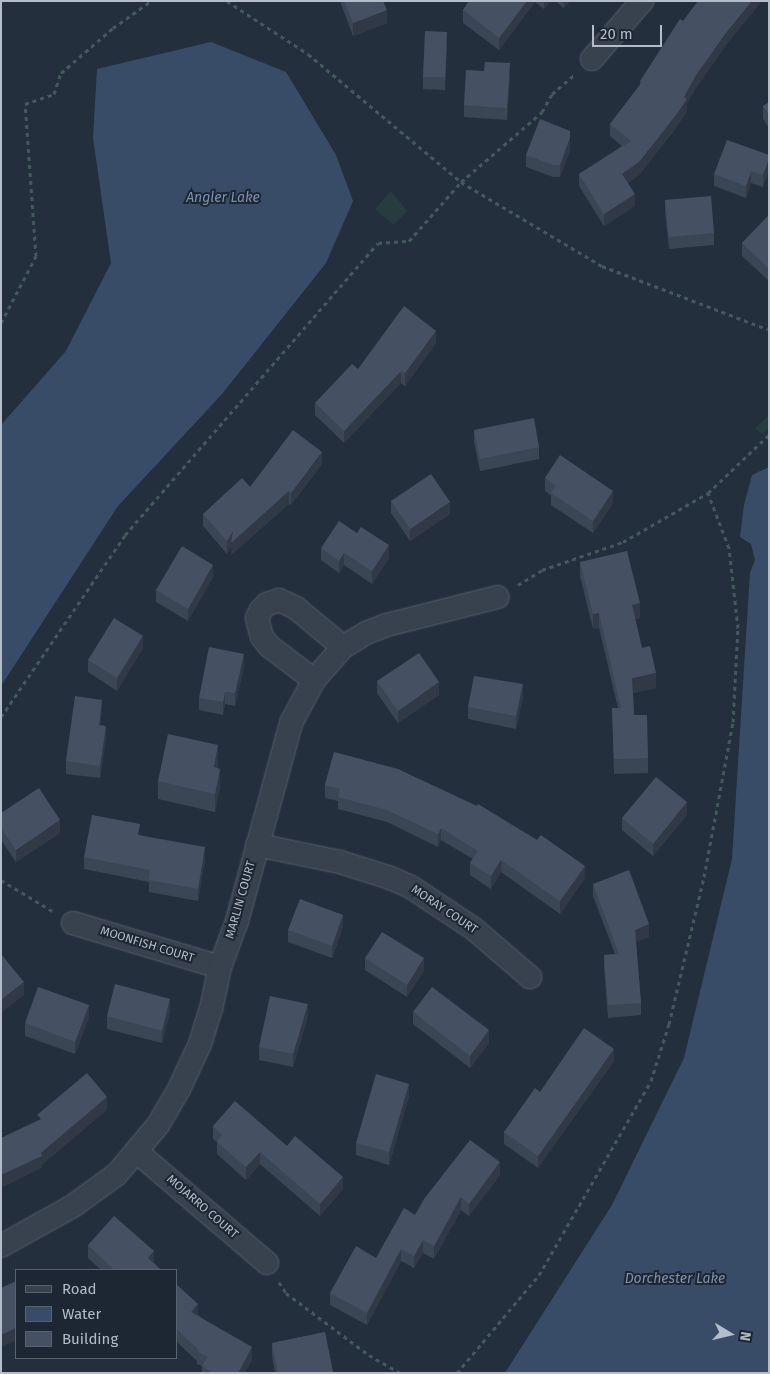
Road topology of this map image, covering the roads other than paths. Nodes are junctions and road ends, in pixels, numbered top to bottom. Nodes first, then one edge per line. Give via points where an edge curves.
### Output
1 (642, 1) edge
2 (592, 60) road end
3 (498, 597) road end
4 (343, 647) junction
5 (314, 680) junction
6 (257, 845) junction
7 (74, 923) road end
8 (220, 967) junction
9 (530, 977) dead end
10 (137, 1152) junction
11 (1, 1246) edge
12 (267, 1263) road end

1 - 2 street
3 - 4 street, MARLIN COURT via 387,625
4 - 5 street, MARLIN COURT
4 - 5 street via 296,608 279,600 261,610 258,618 262,637
5 - 6 street, MARLIN COURT via 291,722
6 - 8 street, MARLIN COURT via 237,920
6 - 9 street, MORAY COURT via 340,862 411,887 474,930
7 - 8 street, MOONFISH COURT
8 - 10 street, MARLIN COURT via 200,1044 158,1125
10 - 11 street, MARLIN COURT via 96,1191
10 - 12 street, MOJARRO COURT

